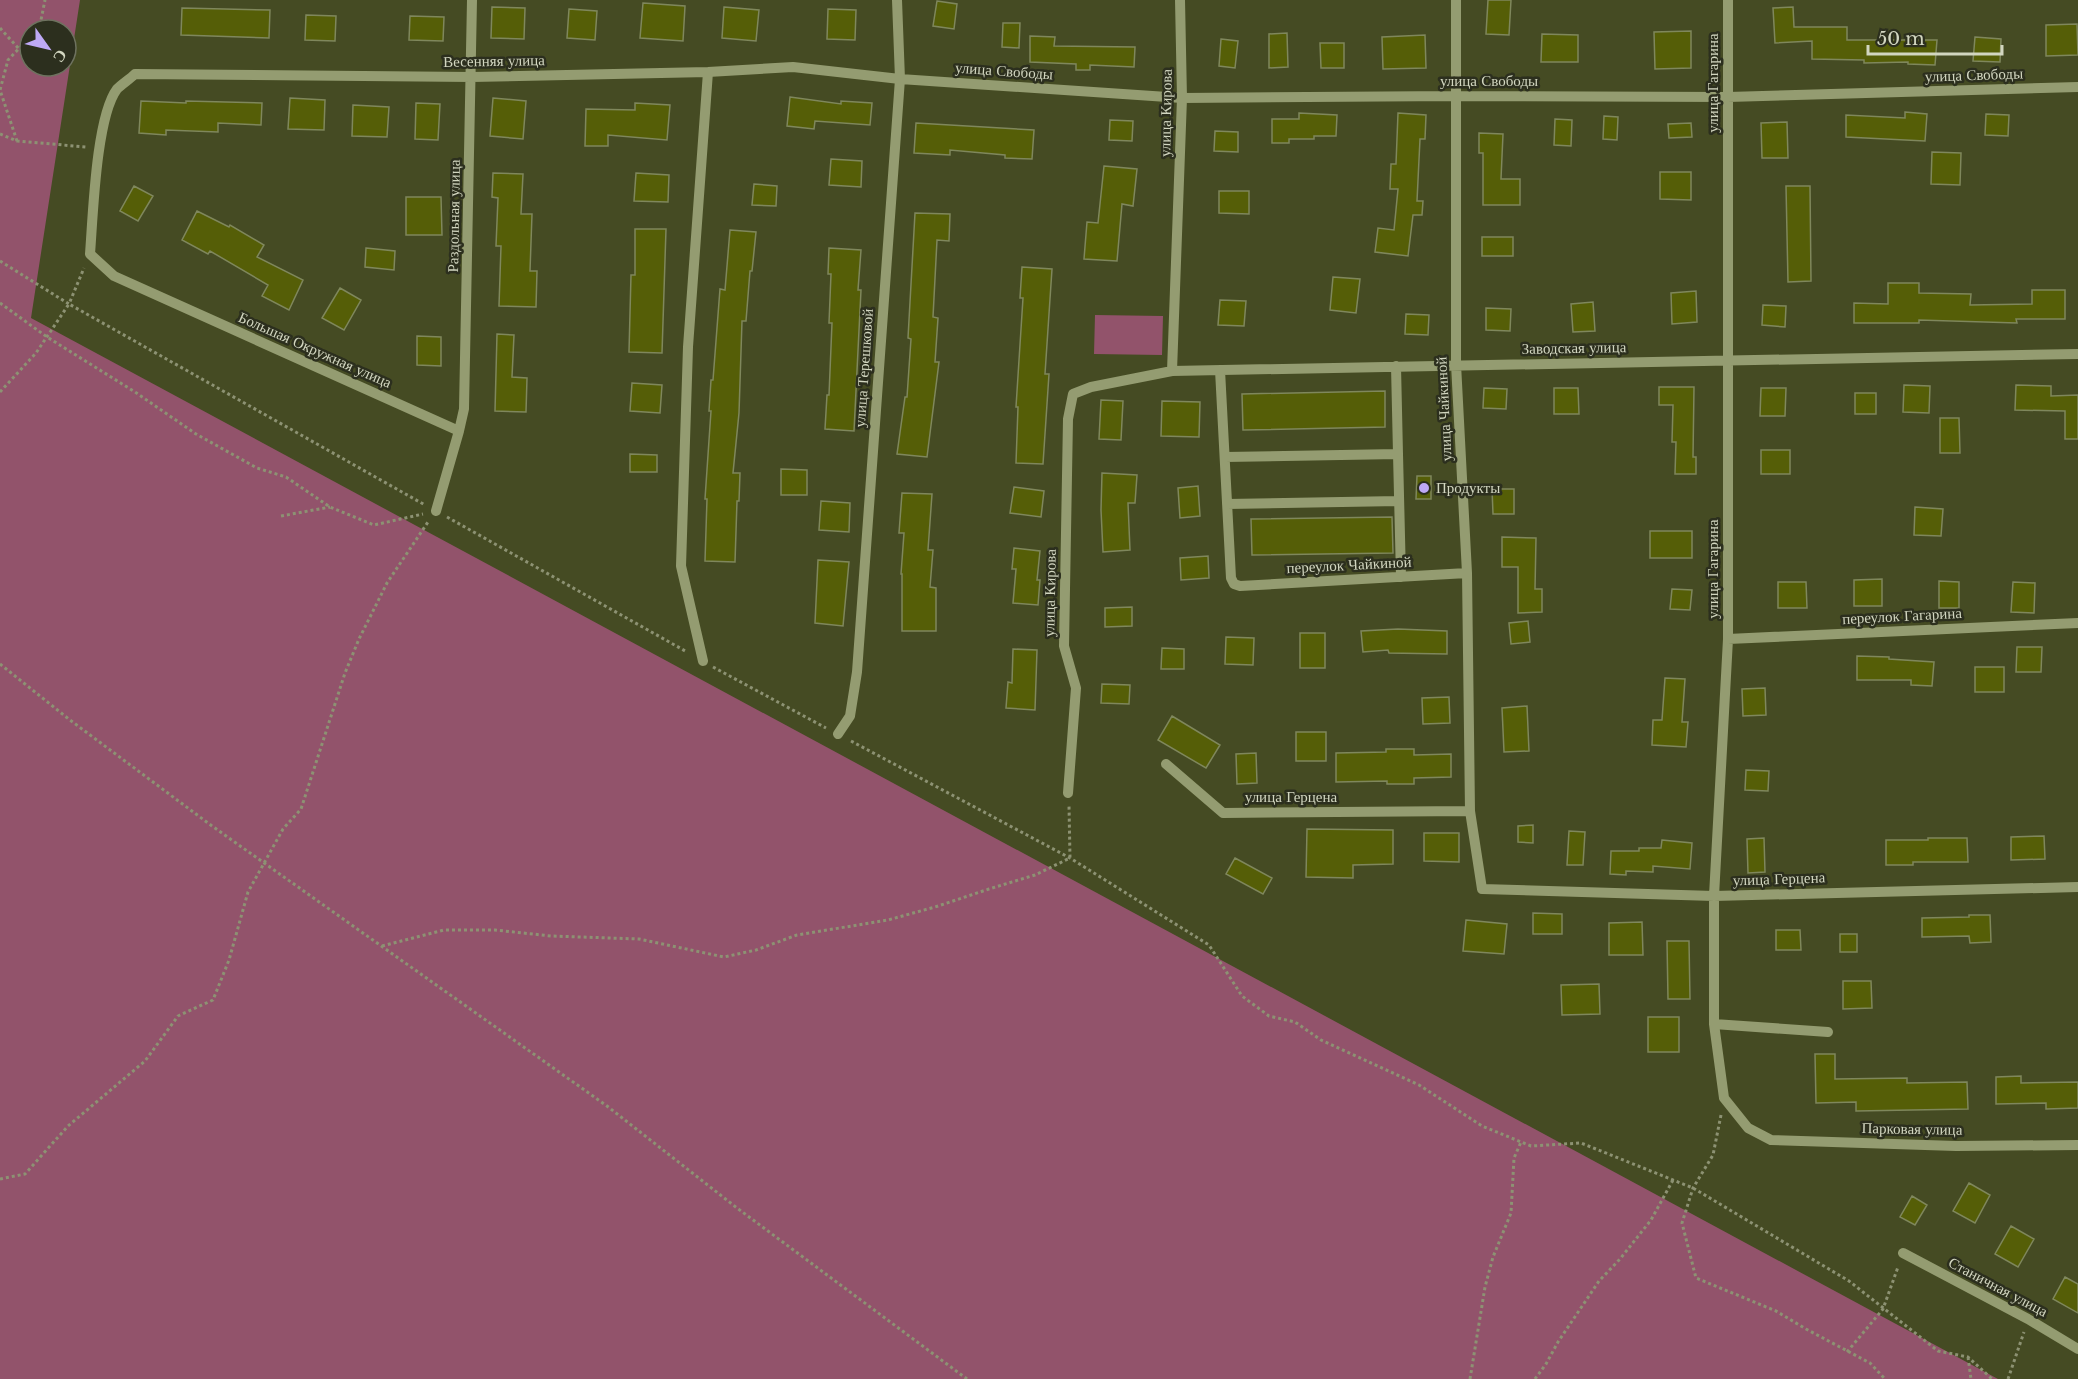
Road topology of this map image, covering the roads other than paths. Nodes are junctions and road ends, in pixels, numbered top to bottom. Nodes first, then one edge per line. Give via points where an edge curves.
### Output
1 (472, 0) edge
2 (897, 0) edge
3 (1180, 0) edge
4 (1456, 0) edge
5 (1728, 0) edge
6 (708, 72) junction
7 (472, 77) junction
8 (900, 79) junction
9 (2078, 87) edge
10 (1456, 96) junction
11 (1728, 97) junction
12 (1182, 98) junction
13 (90, 254) joint
14 (2078, 354) edge
15 (1728, 362) junction
16 (1456, 364) junction
17 (1395, 366) junction
18 (1220, 370) junction
19 (1172, 371) junction
20 (1073, 394) joint
21 (459, 431) junction
22 (1398, 454) junction
23 (1225, 457) junction
24 (1399, 501) junction
25 (1227, 504) junction
26 (436, 511) road end
27 (1467, 573) junction
28 (1401, 577) junction
29 (2078, 623) edge
30 (1728, 639) junction
31 (703, 661) road end
32 (838, 734) road end
33 (1166, 764) dead end
34 (1068, 793) road end
35 (1470, 811) junction
36 (2078, 886) edge
37 (1482, 889) joint
38 (1714, 896) junction
39 (1714, 1024) junction
40 (1828, 1032) dead end
41 (1748, 1128) joint
42 (2078, 1145) edge
43 (1904, 1253) road end
44 (2078, 1349) edge

1 - 7 street, Раздольная улица
2 - 8 street, улица Терешковой
3 - 12 street, улица Кирова
4 - 10 street, улица Чайкиной
5 - 11 street, улица Гагарина
6 - 7 street, Весенняя улица
6 - 8 street, Весенняя улица via 793,67
6 - 31 street via 688,346 681,566
7 - 13 street, Весенняя улица via 135,74 117,90 102,132
7 - 21 street, Раздольная улица via 464,409
8 - 12 street, улица Свободы
8 - 32 street, улица Терешковой via 857,672 850,716
9 - 11 street, улица Свободы
10 - 11 street, улица Свободы
10 - 12 street, улица Свободы
10 - 16 street, улица Чайкиной
11 - 15 street, улица Гагарина
12 - 19 street, улица Кирова
13 - 21 street, Большая Окружная улица via 114,276
14 - 15 street, Заводская улица
15 - 16 street, Заводская улица
15 - 30 street, улица Гагарина
16 - 17 street, Заводская улица
16 - 27 street, улица Чайкиной
17 - 18 street, Заводская улица
17 - 22 street
18 - 19 street, Заводская улица
18 - 23 street
19 - 20 street, Заводская улица
20 - 34 street, улица Кирова via 1068,419 1064,646 1076,688
21 - 26 street
22 - 23 street
22 - 24 street
23 - 25 street
24 - 25 street
24 - 28 street
25 - 28 street, переулок Чайкиной via 1234,584
27 - 28 street, переулок Чайкиной
27 - 35 street, улица Чайкиной
29 - 30 street, переулок Гагарина
30 - 38 street, улица Гагарина
33 - 35 street, улица Герцена via 1223,813
35 - 37 street, улица Чайкиной
36 - 38 street, улица Герцена
37 - 38 street, улица Герцена
38 - 39 street, улица Гагарина
39 - 40 street
39 - 41 street, улица Гагарина via 1724,1098
41 - 42 street, Парковая улица via 1771,1140
43 - 44 street, Станичная улица

